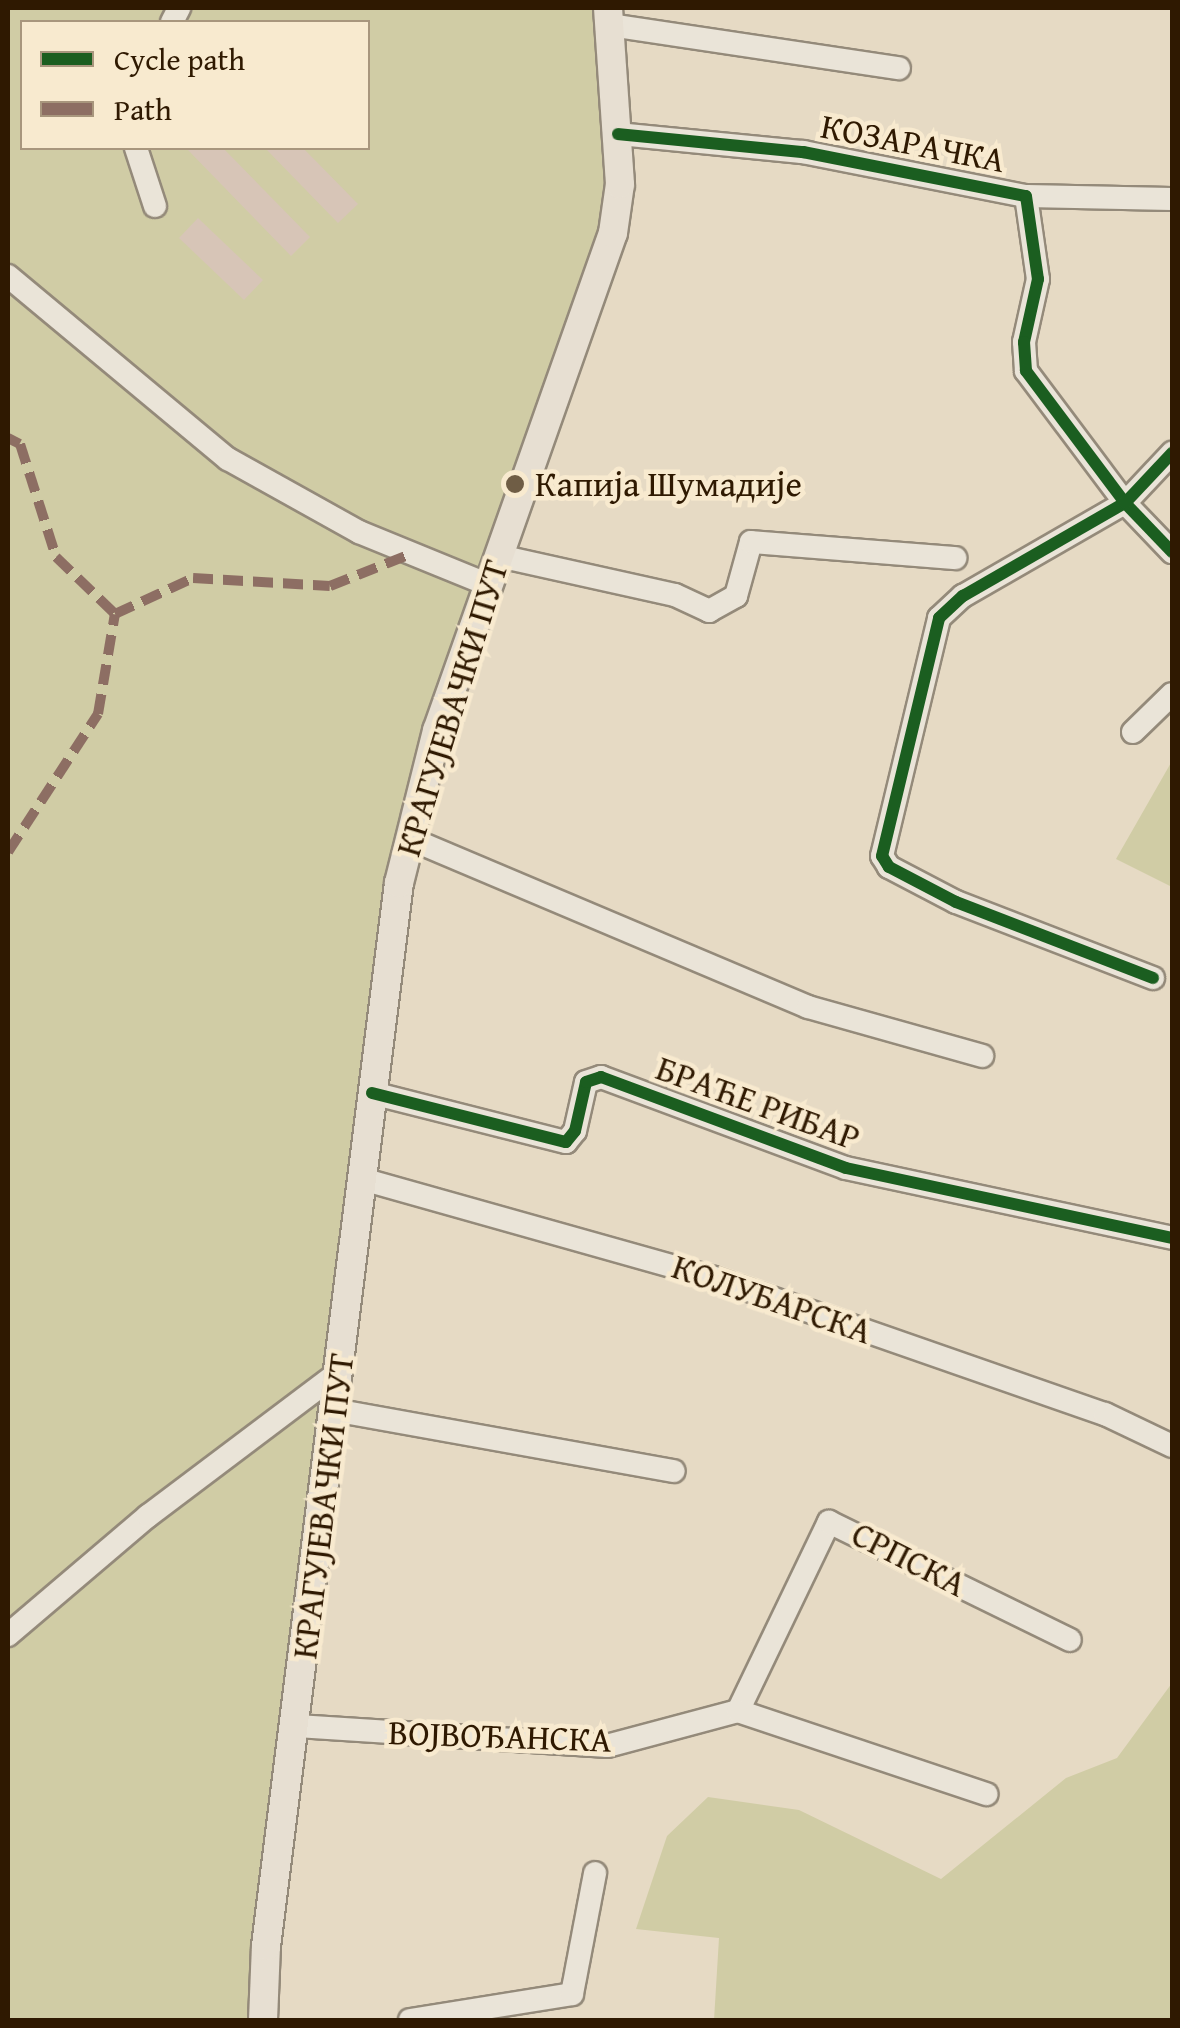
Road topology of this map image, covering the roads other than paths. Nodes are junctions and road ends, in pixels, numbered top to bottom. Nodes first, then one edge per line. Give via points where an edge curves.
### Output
1 (609, 16) edge
2 (899, 68) dead end
3 (618, 134) junction
4 (137, 150) edge
5 (1026, 196) junction
6 (1172, 199) edge
7 (155, 206) dead end
8 (8, 276) edge
9 (1172, 454) edge
10 (1125, 503) junction
11 (1172, 552) edge
12 (499, 556) junction
13 (956, 558) dead end
14 (489, 584) junction
15 (1172, 694) edge
16 (1133, 732) dead end
17 (408, 838) junction
18 (1153, 978) dead end
19 (982, 1056) dead end
20 (372, 1093) junction
21 (362, 1179) junction
22 (1172, 1238) edge
23 (339, 1372) junction
24 (334, 1410) junction
25 (1172, 1446) edge
26 (674, 1471) dead end
27 (8, 1635) edge
28 (1070, 1640) dead end
29 (738, 1711) junction
30 (297, 1726) junction
31 (986, 1794) dead end
32 (595, 1872) dead end
33 (263, 2020) edge
34 (410, 2020) edge

1 - 2 street
1 - 3 main road, КРАГУЈЕВАЧКИ ПУТ
3 - 5 street, КОЗАРАЧКА via 803,152
3 - 12 main road, КРАГУЈЕВАЧКИ ПУТ via 620,184 604,266
4 - 7 street
5 - 6 street
5 - 10 street, КОЗАРАЧКА via 1038,279 1024,342 1026,371
8 - 14 street via 228,459 359,532
9 - 10 street
10 - 11 street, КОЗАРАЧКА
10 - 18 street via 952,602 939,618 882,856 889,867 956,902
12 - 13 street via 675,595 709,611 736,596 750,542
12 - 14 main road, КРАГУЈЕВАЧКИ ПУТ
14 - 17 main road, КРАГУЈЕВАЧКИ ПУТ
15 - 16 street
17 - 19 street via 808,1007
17 - 20 main road, КРАГУЈЕВАЧКИ ПУТ
20 - 21 main road, КРАГУЈЕВАЧКИ ПУТ
20 - 22 street, БРАЋЕ РИБАР via 566,1142 575,1131 586,1082 601,1078 846,1168
21 - 23 main road, КРАГУЈЕВАЧКИ ПУТ
21 - 25 street, КОЛУБАРСКА via 714,1278 1105,1414
23 - 24 main road, КРАГУЈЕВАЧКИ ПУТ
23 - 27 street via 148,1516
24 - 26 street
24 - 30 main road, КРАГУЈЕВАЧКИ ПУТ
28 - 29 street, СРПСКА via 829,1522
29 - 30 street, ВОЈВОЂАНСКА via 607,1746
29 - 31 street
30 - 33 main road, КРАГУЈЕВАЧКИ ПУТ via 266,1946
32 - 34 street via 572,1994

